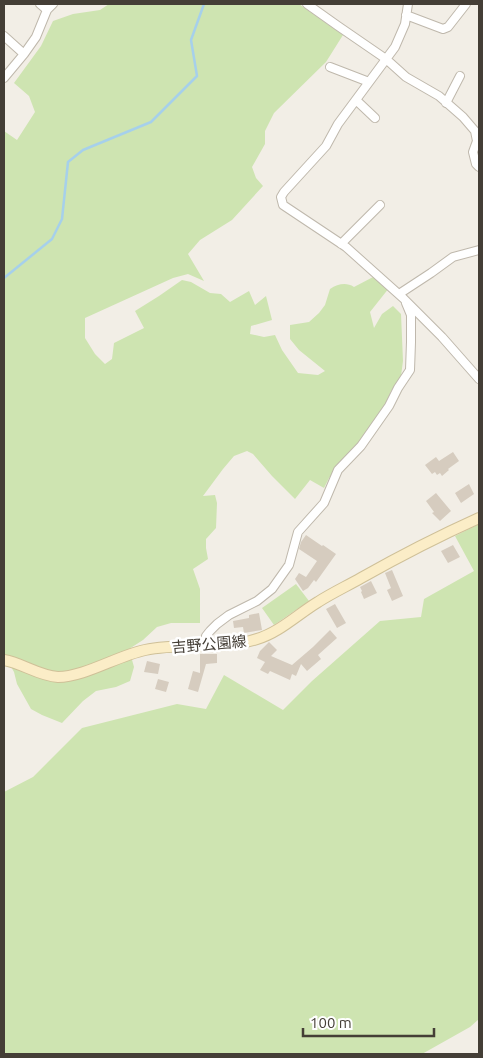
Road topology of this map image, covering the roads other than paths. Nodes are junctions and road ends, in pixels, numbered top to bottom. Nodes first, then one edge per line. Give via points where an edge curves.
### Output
1 (40, 4) edge
2 (308, 4) edge
3 (408, 4) edge
4 (462, 5) edge
5 (50, 7) edge
6 (406, 15) junction
7 (4, 36) edge
8 (24, 54) junction
9 (386, 59) junction
10 (330, 67) dead end
11 (460, 76) dead end
12 (4, 78) edge
13 (369, 82) junction
14 (356, 100) junction
15 (446, 102) junction
16 (375, 118) dead end
17 (479, 167) edge
18 (380, 205) dead end
19 (342, 244) junction
20 (479, 250) edge
21 (401, 296) junction
22 (479, 379) edge
23 (479, 518) edge
24 (205, 647) junction
25 (4, 660) edge

1 - 5 street
2 - 9 street
3 - 6 street
4 - 6 street via 448,28 444,29
5 - 8 street
6 - 9 street via 395,47
7 - 8 street
8 - 12 street
9 - 13 street
9 - 15 street via 406,77
10 - 13 street
11 - 15 street
13 - 14 street
14 - 16 street
14 - 19 street via 326,146 281,197 283,204
15 - 17 street via 475,131 477,141 473,152
18 - 19 street
19 - 21 street
20 - 21 street via 453,256
21 - 22 street
21 - 24 street via 411,315 410,370 366,438 338,470 324,503 298,532 289,566 272,589 258,601 217,624 206,636
23 - 24 main road, 吉野公園線 via 391,561 318,602 270,634 248,642
24 - 25 main road, 吉野公園線 via 172,646 145,650 82,672 57,677

